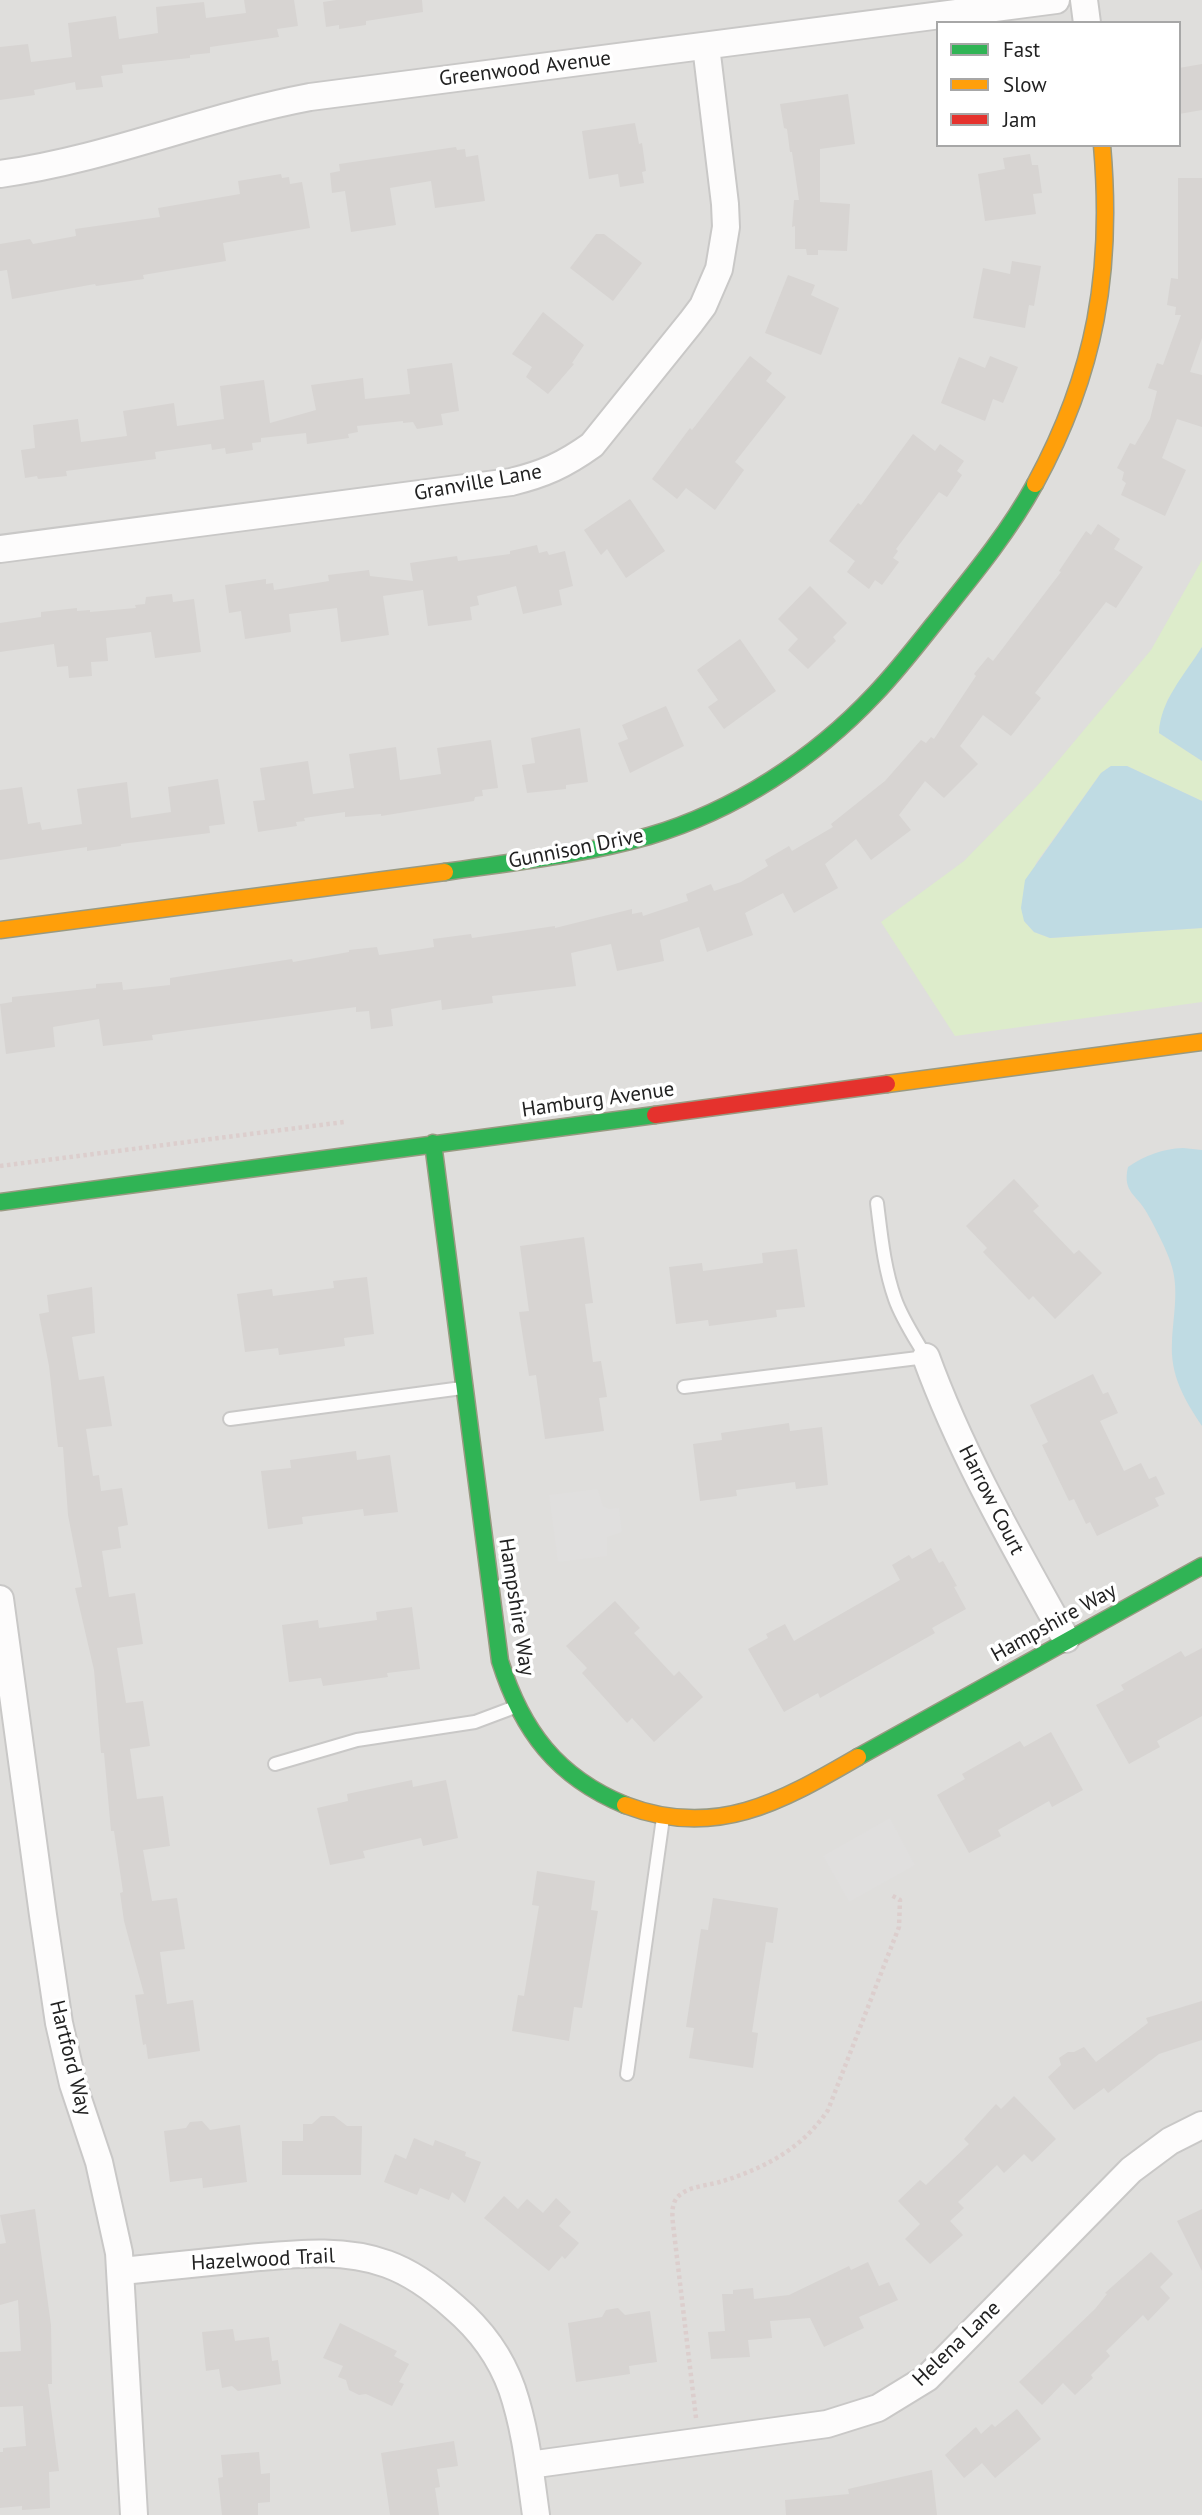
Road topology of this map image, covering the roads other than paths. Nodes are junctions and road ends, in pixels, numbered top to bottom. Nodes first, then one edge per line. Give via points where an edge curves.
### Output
1 (1056, 0) edge
2 (1084, 0) edge
3 (1087, 21) edge
4 (706, 46) junction
5 (1102, 147) edge
6 (0, 174) edge
7 (0, 549) edge
8 (0, 930) edge
9 (1202, 1042) edge
10 (433, 1143) junction
11 (0, 1202) edge
12 (877, 1203) dead end
13 (926, 1357) junction
14 (684, 1387) dead end
15 (464, 1388) junction
16 (230, 1419) dead end
17 (1202, 1566) edge
18 (0, 1599) edge
19 (1066, 1639) junction
20 (516, 1706) junction
21 (9, 1736) edge
22 (275, 1764) dead end
23 (663, 1817) junction
24 (627, 2074) dead end
25 (1202, 2125) edge
26 (122, 2271) junction
27 (529, 2465) junction
28 (134, 2515) edge
29 (536, 2515) edge

1 - 4 street, Greenwood Avenue
2 - 3 street
4 - 6 street, Greenwood Avenue via 310,97 89,158
4 - 7 street, Granville Lane via 725,204 719,270 691,322 592,445 576,457 549,472 511,482
5 - 8 street, Gunnison Drive via 1108,198 1103,282 1084,369 1063,430 1000,538 897,670 841,727 802,758 701,817 603,848
9 - 10 street, Hamburg Avenue
10 - 11 street, Hamburg Avenue
10 - 15 street, Hampshire Way
12 - 13 lane via 890,1282
13 - 14 lane
13 - 19 street, Harrow Court via 981,1486
15 - 16 lane
15 - 20 street, Hampshire Way via 498,1654
17 - 19 street, Hampshire Way
18 - 21 street, Hartford Way
19 - 23 street, Hampshire Way via 778,1801 717,1818
20 - 22 lane via 475,1721 357,1740
20 - 23 street, Hampshire Way via 535,1740 566,1772 607,1799
21 - 26 street, Hartford Way via 59,2023 105,2186
23 - 24 lane
25 - 27 street, Helena Lane via 1130,2170 927,2378 878,2408 827,2424
26 - 27 street, Hazelwood Trail via 309,2253 388,2264 445,2299 486,2340 511,2387
26 - 28 street, Hartford Way
27 - 29 street, Hazelwood Trail

